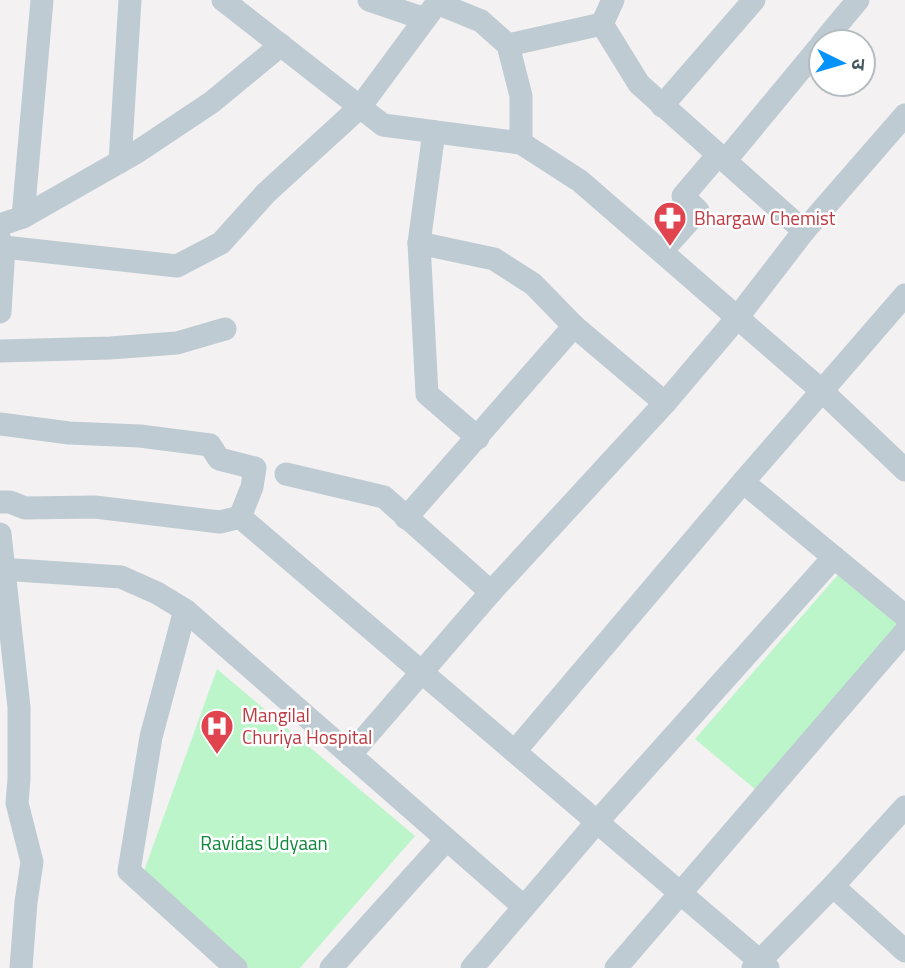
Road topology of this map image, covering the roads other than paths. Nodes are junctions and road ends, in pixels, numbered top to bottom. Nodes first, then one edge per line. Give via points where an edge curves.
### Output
1 (42, 0) edge
2 (130, 0) edge
3 (223, 0) edge
4 (369, 0) edge
5 (613, 0) edge
6 (754, 0) edge
7 (858, 0) edge
8 (433, 7) edge
9 (602, 24) junction
10 (835, 28) edge
11 (281, 45) junction
12 (508, 45) junction
13 (807, 60) edge
14 (662, 106) junction
15 (360, 107) junction
16 (905, 115) edge
17 (434, 132) junction
18 (521, 143) junction
19 (721, 158) junction
20 (120, 162) junction
21 (23, 217) junction
22 (804, 231) junction
23 (1, 237) edge
24 (419, 243) junction
25 (662, 251) junction
26 (904, 298) edge
27 (0, 312) edge
28 (737, 318) junction
29 (574, 326) junction
30 (225, 329) dead end
31 (0, 351) edge
32 (822, 391) junction
33 (665, 402) junction
34 (0, 424) edge
35 (478, 438) junction
36 (905, 470) edge
37 (286, 474) dead end
38 (743, 482) junction
39 (0, 502) edge
40 (240, 517) junction
41 (407, 517) junction
42 (0, 534) edge
43 (834, 557) junction
44 (2, 569) edge
45 (491, 592) junction
46 (185, 610) junction
47 (905, 616) edge
48 (905, 632) edge
49 (420, 673) junction
50 (515, 751) junction
51 (350, 755) junction
52 (905, 807) edge
53 (596, 823) junction
54 (446, 840) junction
55 (834, 886) junction
56 (681, 893) junction
57 (524, 907) junction
58 (905, 951) edge
59 (760, 966) edge
60 (21, 968) edge
61 (236, 968) edge
62 (331, 968) edge
63 (472, 968) edge
64 (616, 968) edge

1 - 21 street
2 - 20 street
3 - 11 street
4 - 8 street
5 - 9 street
6 - 14 street
7 - 10 street
8 - 12 street via 481,21
8 - 15 street
9 - 12 street
9 - 14 street via 639,84
11 - 15 street
11 - 20 street via 212,102
12 - 18 street via 522,96
13 - 19 street
14 - 19 street
15 - 17 street via 383,125
15 - 23 street via 266,193 221,243 177,267
16 - 22 street
17 - 18 street
17 - 24 street
18 - 25 street via 580,181
19 - 22 street
19 - 25 street via 683,196 698,211
20 - 21 street
21 - 23 street
22 - 28 street
23 - 27 street
24 - 29 street via 494,259 533,284
24 - 35 street via 427,394
25 - 28 street
26 - 32 street
28 - 32 street
28 - 33 street
29 - 33 street
29 - 35 street
30 - 31 street via 177,343
32 - 36 street
32 - 38 street
33 - 45 street
34 - 40 street via 210,445 219,459 255,468
35 - 41 street
37 - 41 street via 384,497
38 - 43 street
38 - 50 street
39 - 40 street via 24,508 95,507 220,522
40 - 49 street
41 - 45 street
42 - 44 street
43 - 47 street
43 - 53 street
44 - 46 street via 121,577
44 - 60 street via 19,707 17,803 32,862
45 - 49 street
46 - 51 street
46 - 61 street via 151,737 129,870
48 - 56 street
49 - 50 street
49 - 51 street
50 - 53 street
51 - 54 street
52 - 55 street
53 - 56 street
53 - 57 street
54 - 57 street
54 - 62 street
55 - 58 street
55 - 59 street
56 - 59 street
56 - 64 street
57 - 63 street

